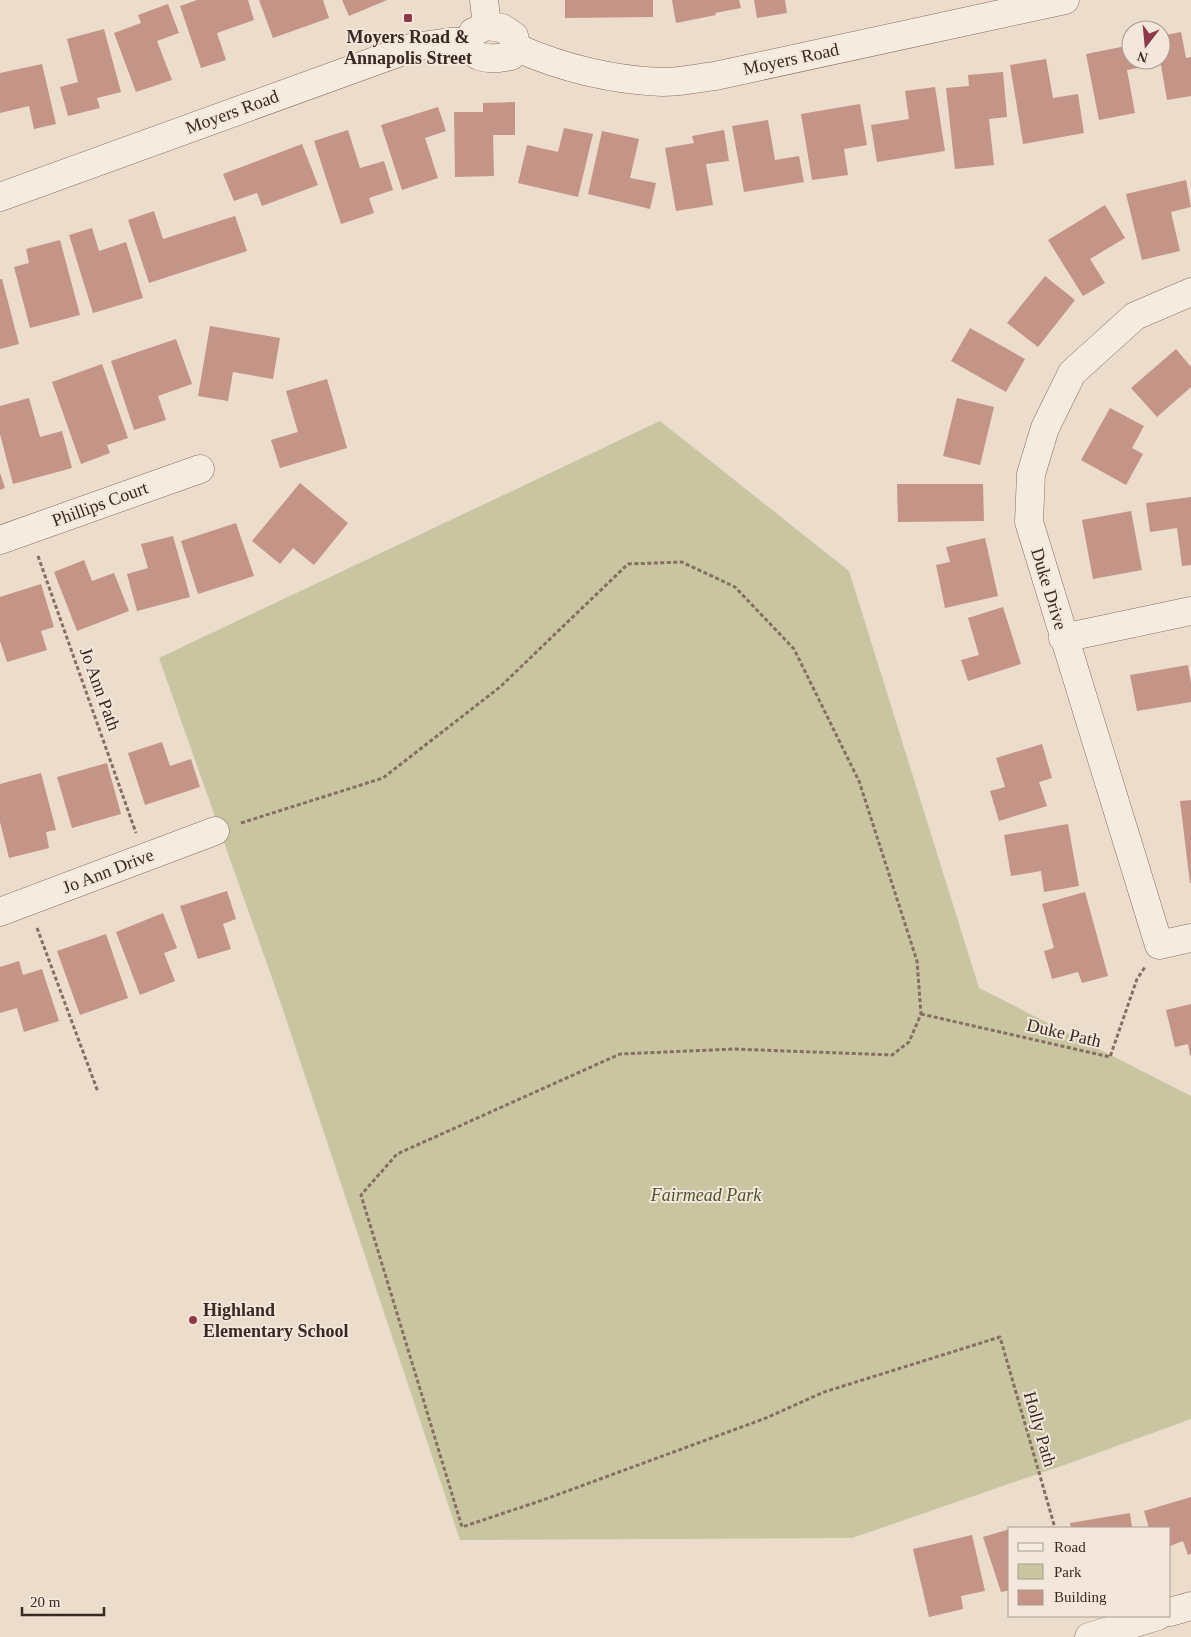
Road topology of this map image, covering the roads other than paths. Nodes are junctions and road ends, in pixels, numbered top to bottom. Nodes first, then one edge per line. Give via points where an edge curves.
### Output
1 (1065, 0) edge
2 (480, 23) edge
3 (0, 197) edge
4 (1191, 292) edge
5 (200, 469) dead end
6 (0, 540) edge
7 (1191, 611) edge
8 (1063, 638) junction
9 (215, 831) road end
10 (0, 912) edge
11 (1191, 938) edge
12 (1191, 1606) edge
13 (1171, 1612) edge
14 (1155, 1617) edge
15 (1088, 1637) edge

1 - 2 street, Moyers Road via 715,76 664,82 602,76 544,60 517,48 514,36 502,28
2 - 3 street, Moyers Road via 450,42 414,46
4 - 8 street, Duke Drive via 1135,316 1072,373 1045,428 1031,474 1029,522
5 - 6 street, Phillips Court
7 - 8 street
8 - 11 street, Duke Drive via 1159,945
9 - 10 street, Jo Ann Drive
12 - 13 street
14 - 15 street

